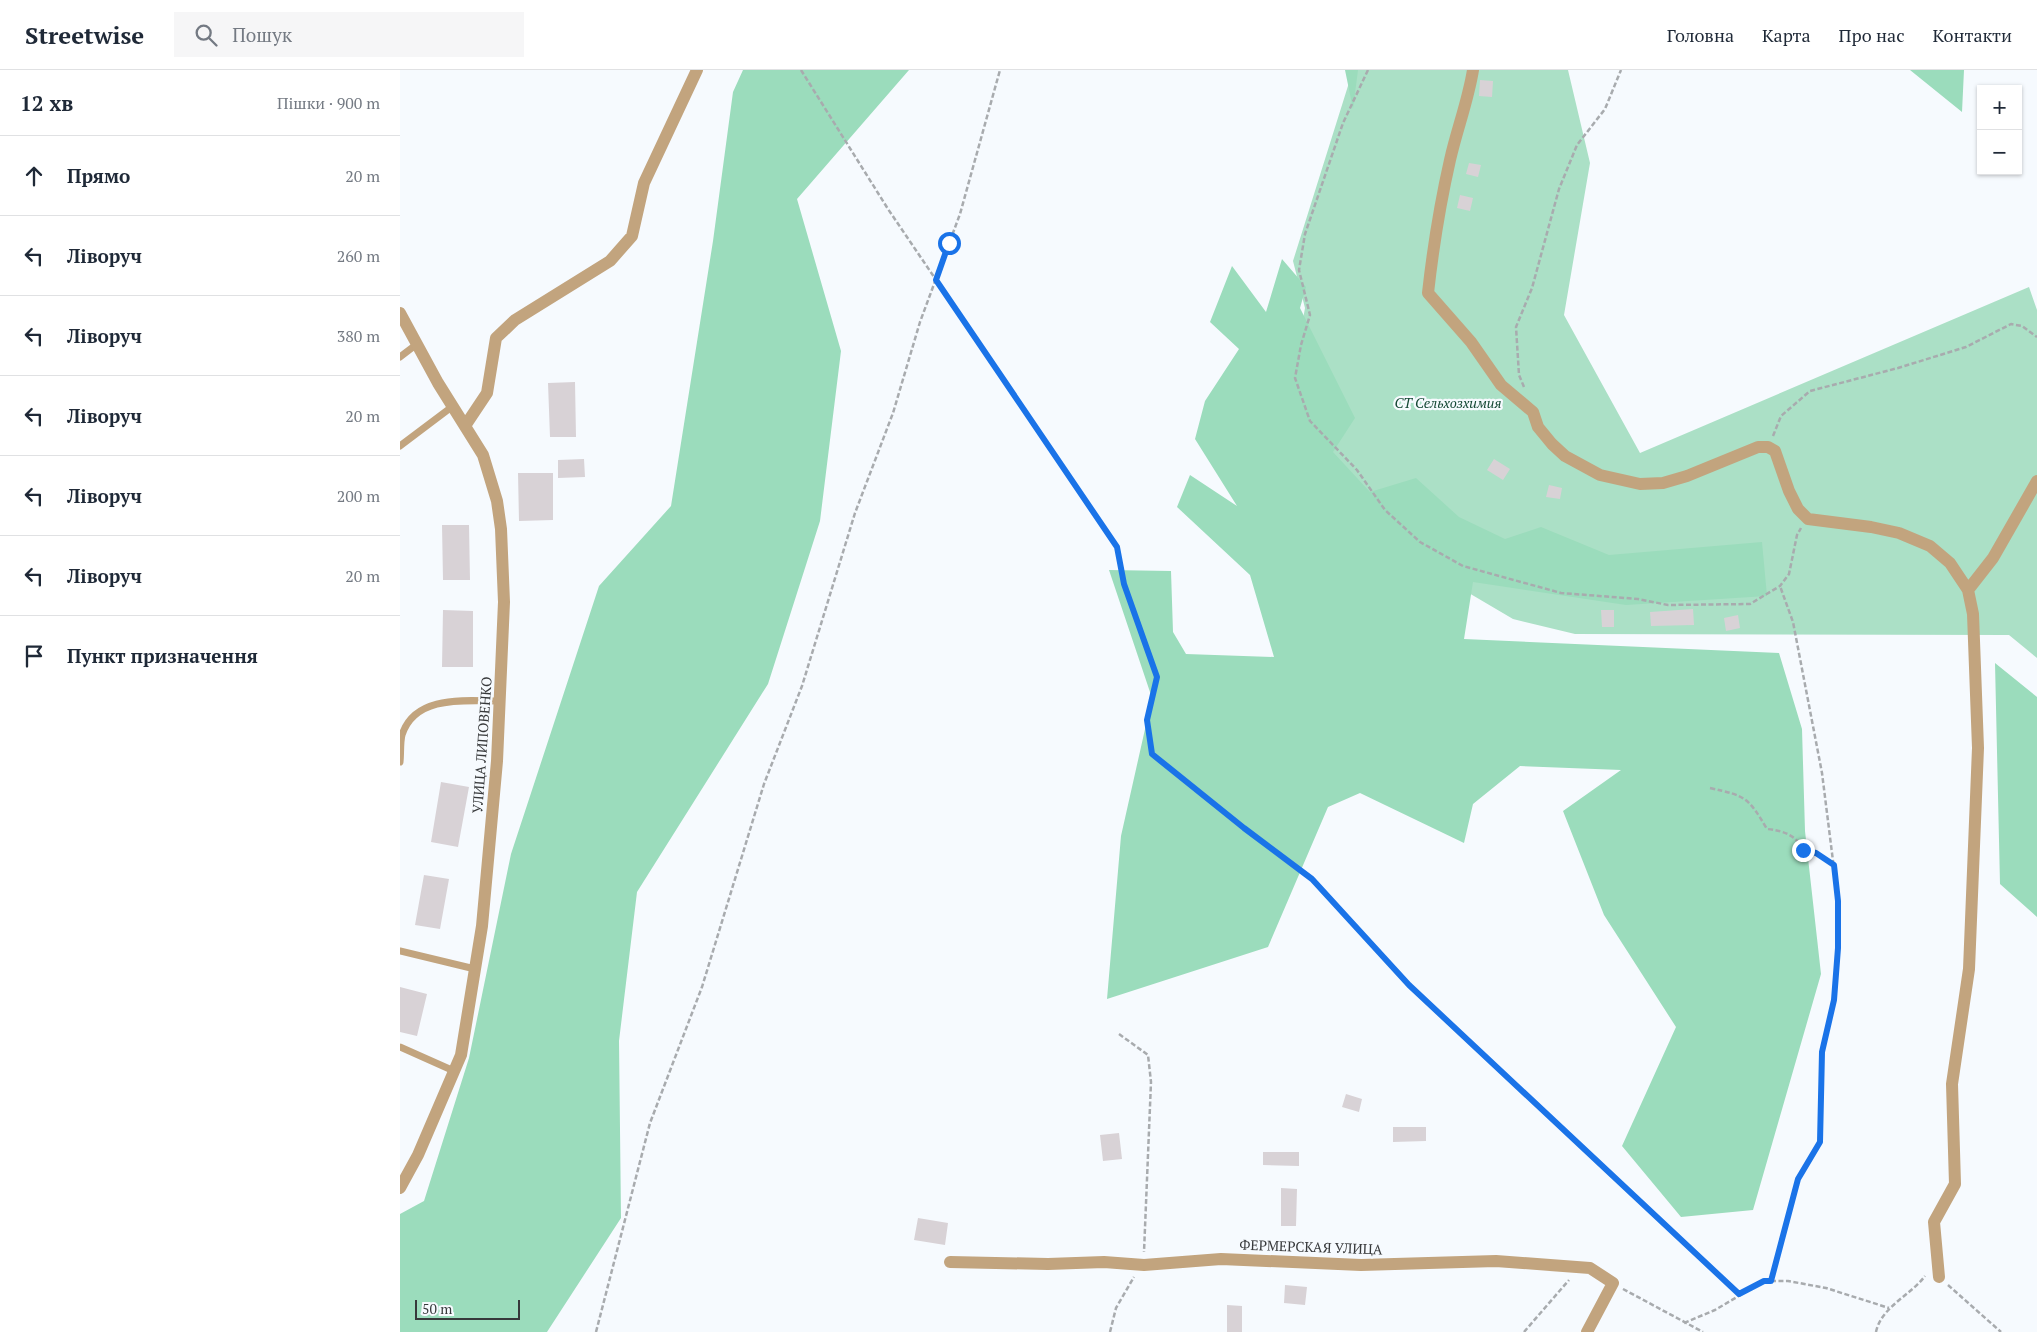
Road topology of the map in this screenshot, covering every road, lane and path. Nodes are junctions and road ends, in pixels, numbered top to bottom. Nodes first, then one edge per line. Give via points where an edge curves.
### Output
1 (697, 70) edge
2 (800, 70) edge
3 (1000, 70) edge
4 (1368, 70) edge
5 (1473, 70) edge
6 (1621, 70) edge
7 (936, 280) junction
8 (400, 313) edge
9 (2037, 337) edge
10 (417, 344) junction
11 (400, 358) edge
12 (453, 406) junction
13 (1533, 412) junction
14 (465, 426) junction
15 (400, 446) edge
16 (1768, 447) junction
17 (2037, 481) edge
18 (1808, 519) junction
19 (1780, 586) junction
20 (1968, 590) junction
21 (500, 700) junction
22 (400, 762) edge
23 (1710, 788) dead end
24 (1834, 865) junction
25 (400, 951) edge
26 (475, 969) junction
27 (1119, 1034) dead end
28 (400, 1047) edge
29 (454, 1071) junction
30 (400, 1188) edge
31 (950, 1262) dead end
32 (1144, 1265) junction
33 (1574, 1266) junction
34 (1939, 1277) junction
35 (1771, 1281) junction
36 (1613, 1284) junction
37 (1739, 1294) junction
38 (1889, 1308) junction
39 (1684, 1323) junction
40 (596, 1332) edge
41 (1110, 1332) edge
42 (1524, 1332) edge
43 (1587, 1332) edge
44 (1703, 1332) edge
45 (1876, 1332) edge
46 (2001, 1332) edge

1 - 14 street via 644,183 632,236 610,261 514,320 496,338 488,393
2 - 7 path
3 - 7 path via 967,190
4 - 19 path via 1343,123 1305,234 1299,270 1310,316 1295,378 1310,421 1357,470 1385,510 1420,542 1462,566 1561,593 1638,599 1668,605 1750,604
5 - 13 street via 1450,158 1428,293 1471,342 1501,385
6 - 13 path via 1605,109 1577,145 1559,189 1532,288 1516,327 1519,375
7 - 37 path via 1117,547 1124,584 1157,677 1147,720 1152,754 1312,879 1409,985
7 - 40 path via 893,413 856,513 802,686 764,784 702,987 650,1123
8 - 10 street, УЛИЦА ЛИПОВЕНКО
9 - 16 path via 2022,326 2011,324 1966,347 1810,391 1781,416
10 - 11 lane
10 - 12 street, УЛИЦА ЛИПОВЕНКО
12 - 14 street, УЛИЦА ЛИПОВЕНКО
12 - 15 lane
13 - 16 street via 1538,426 1565,456 1600,475 1640,484 1663,483 1758,447
14 - 21 street, УЛИЦА ЛИПОВЕНКО via 485,462 501,528 504,602
16 - 18 street via 1775,451 1798,509
17 - 20 street via 1993,558
18 - 19 path via 1797,535 1789,574
18 - 20 street via 1899,533 1930,546 1950,563
19 - 24 path via 1793,622 1805,680
20 - 34 street via 1973,614 1978,748 1971,930 1969,969 1952,1084 1955,1184 1934,1222
21 - 22 lane via 424,707 402,735
21 - 26 street, УЛИЦА ЛИПОВЕНКО via 487,880
23 - 24 path via 1749,800 1767,829 1798,839 1803,850 1816,853
24 - 35 path via 1838,948 1834,1000 1822,1052 1820,1142 1798,1179
25 - 26 lane
26 - 29 street, УЛИЦА ЛИПОВЕНКО via 461,1055
27 - 32 path via 1148,1055 1151,1082
28 - 29 lane
29 - 30 street, УЛИЦА ЛИПОВЕНКО via 418,1155
31 - 32 street, ФЕРМЕРСКАЯ УЛИЦА
32 - 33 street, ФЕРМЕРСКАЯ УЛИЦА via 1221,1259 1361,1265 1496,1261
32 - 41 path via 1128,1284
33 - 36 street, ФЕРМЕРСКАЯ УЛИЦА via 1590,1268
33 - 42 path via 1569,1280
34 - 38 path via 1930,1268 1917,1287
34 - 46 path
35 - 37 path via 1764,1281
35 - 38 path via 1826,1288
36 - 39 path
36 - 43 street
37 - 39 path via 1715,1310
38 - 45 path
39 - 44 path

